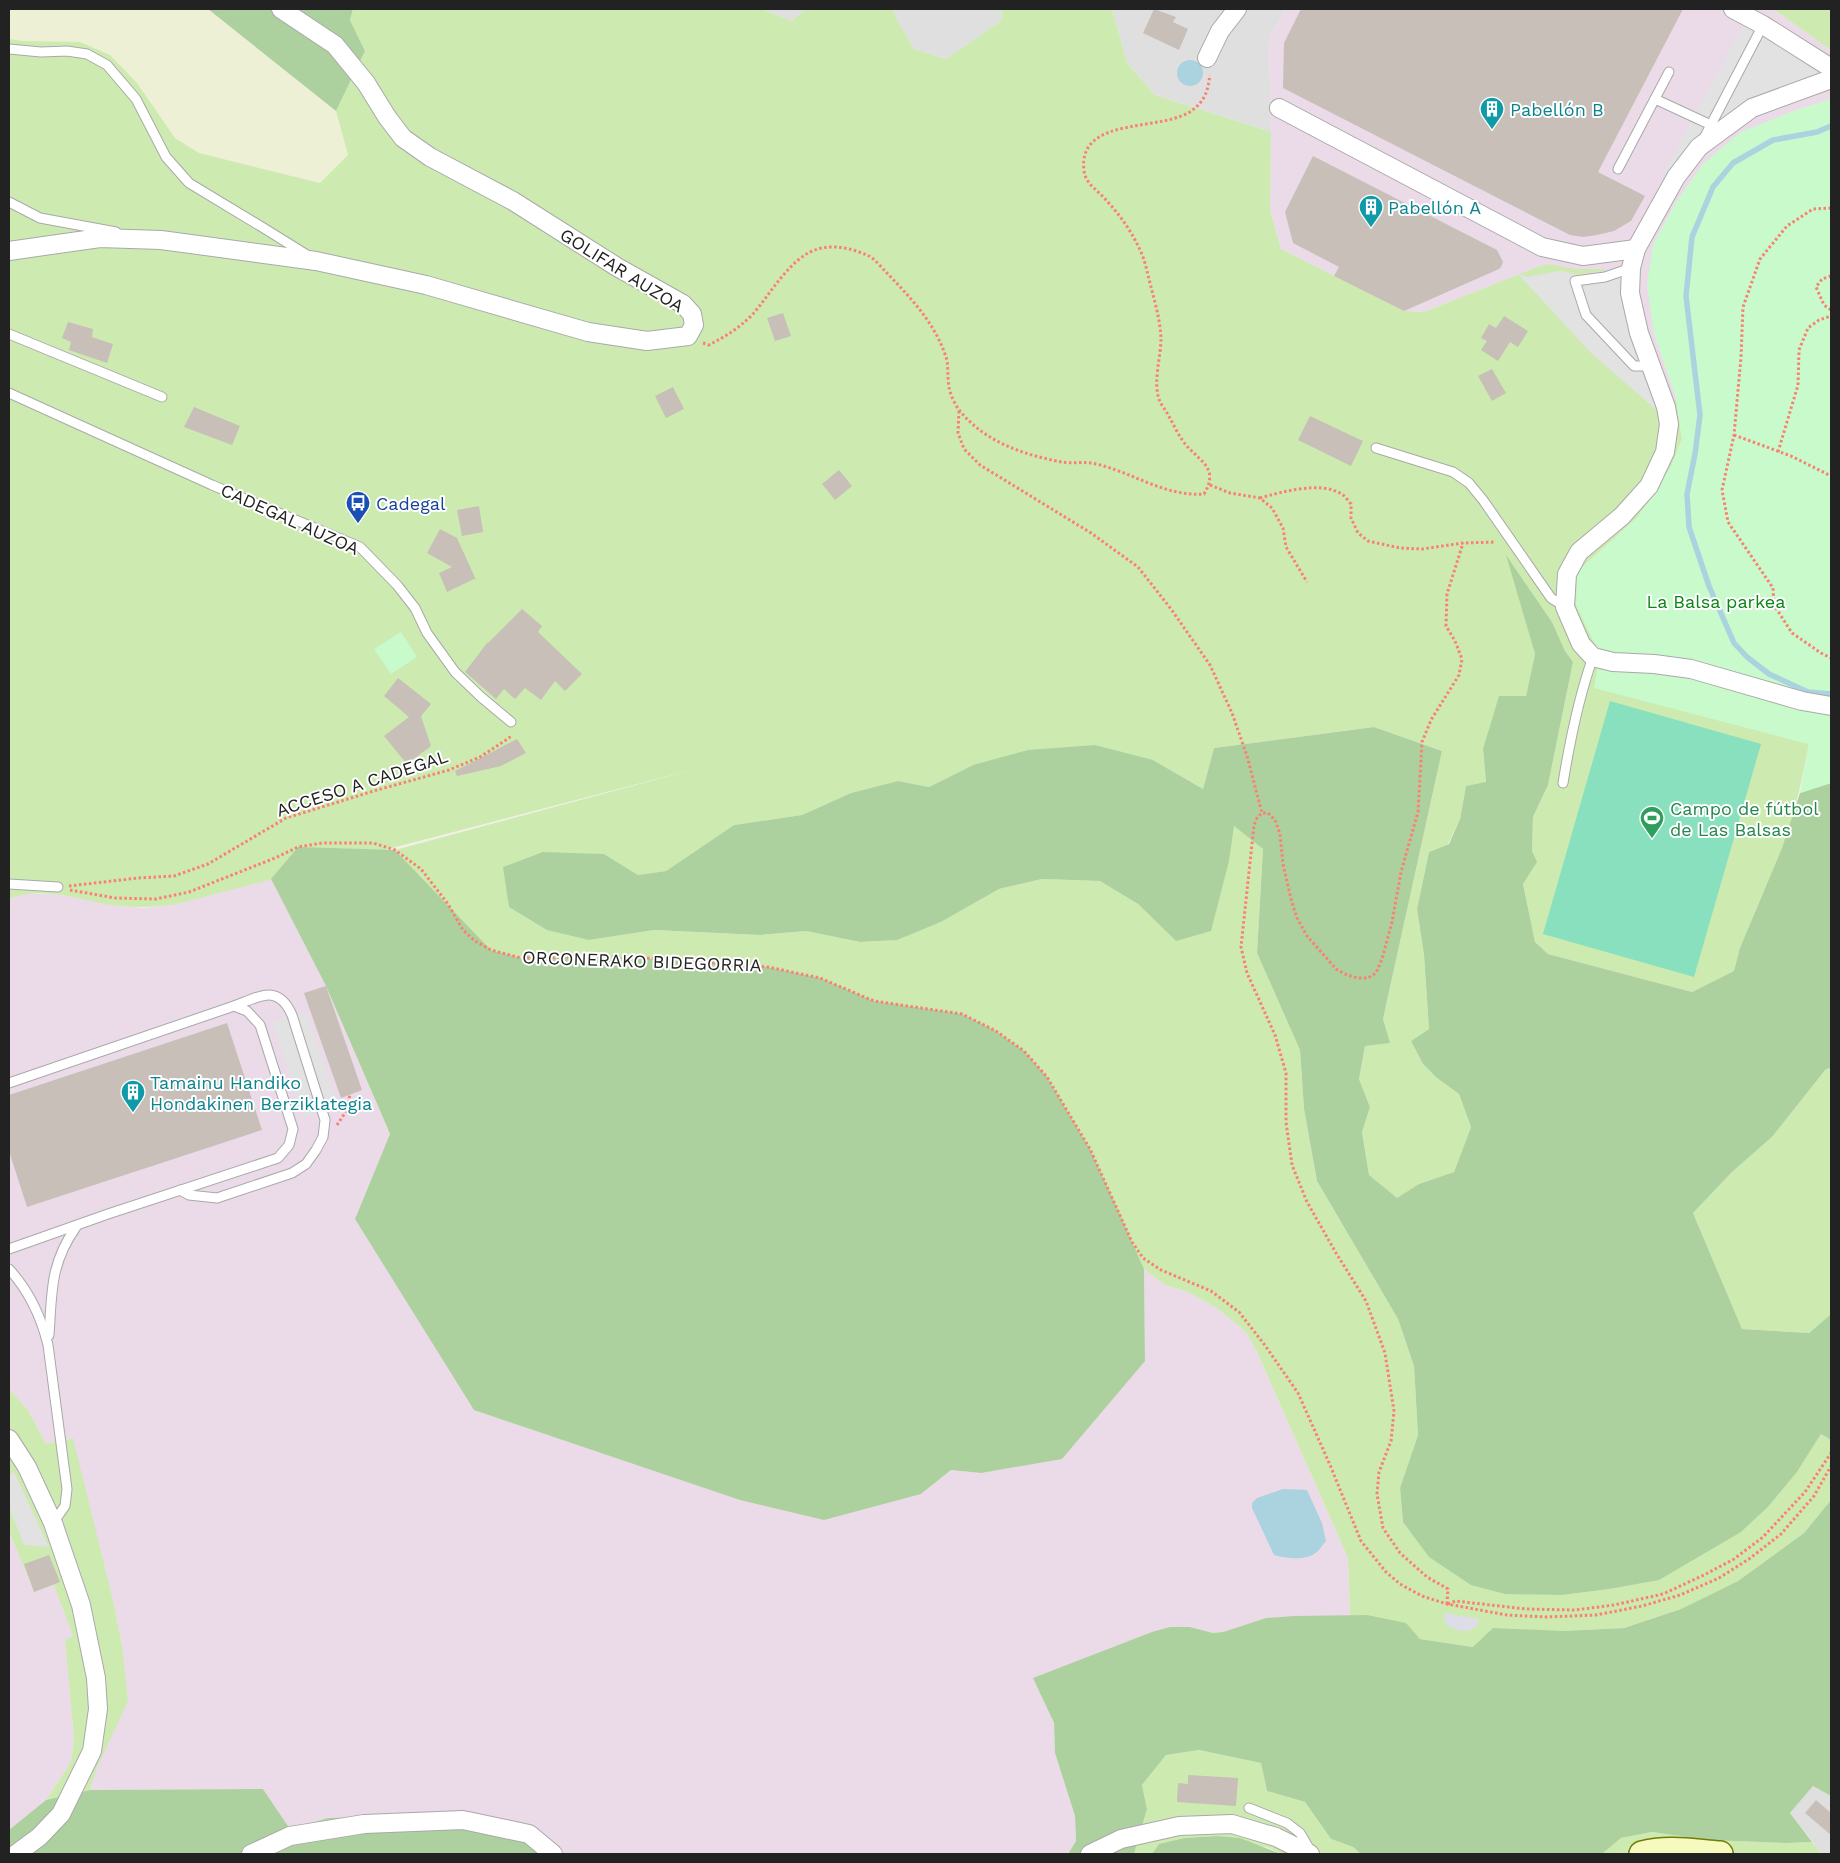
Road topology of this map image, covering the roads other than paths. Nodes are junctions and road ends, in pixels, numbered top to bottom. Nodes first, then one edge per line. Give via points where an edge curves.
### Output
1 (281, 9) edge
2 (1237, 9) edge
3 (1733, 9) edge
4 (1763, 25) junction
5 (9, 49) edge
6 (1207, 58) road end
7 (1831, 68) edge
8 (1669, 72) dead end
9 (1831, 79) edge
10 (1655, 99) junction
11 (1279, 108) dead end
12 (1711, 124) junction
13 (1699, 147) junction
14 (1618, 169) dead end
15 (9, 202) edge
16 (160, 240) junction
17 (1636, 249) junction
18 (9, 251) edge
19 (316, 261) junction
20 (1631, 268) junction
21 (9, 334) edge
22 (1650, 366) junction
23 (9, 393) edge
24 (162, 397) dead end
25 (1376, 448) dead end
26 (1564, 607) junction
27 (1592, 657) junction
28 (1831, 706) edge
29 (511, 722) road end
30 (1563, 784) dead end
31 (9, 884) edge
32 (58, 887) road end
33 (234, 1006) junction
34 (9, 1083) edge
35 (180, 1190) junction
36 (77, 1226) junction
37 (9, 1249) edge
38 (9, 1269) edge
39 (48, 1346) junction
40 (9, 1439) edge
41 (53, 1523) junction
42 (1249, 1808) dead end
43 (16, 1854) edge
44 (251, 1854) edge
45 (554, 1854) edge
46 (1090, 1854) edge
47 (1311, 1854) edge
48 (1642, 1854) edge
49 (1720, 1854) edge

1 - 19 street, GOLIFAR AUZOA via 335,46 366,83 403,138 430,157 513,201 617,267 683,304 692,314 694,325 688,336 647,341 588,332 426,285
2 - 6 street via 1220,31
3 - 4 street
4 - 7 street
4 - 12 lane
5 - 19 lane via 88,54 106,65 136,99 166,157 189,183
8 - 10 lane
9 - 13 street via 1752,108
10 - 12 lane
10 - 14 lane
11 - 17 street via 1542,247 1583,256
12 - 13 lane
13 - 17 street via 1676,177
15 - 16 lane via 40,218
16 - 18 street via 100,238
16 - 19 street, GOLIFAR AUZOA
17 - 20 street
20 - 22 street via 1630,293
20 - 22 lane via 1605,277 1575,281 1586,315 1634,366
21 - 24 lane
22 - 26 street via 1666,406 1669,424 1665,452 1649,486 1622,516 1579,552 1567,574
23 - 29 lane, CADEGAL AUZOA via 212,485 360,547 415,608 427,633 456,672
25 - 26 lane via 1453,472 1469,483 1551,598
26 - 27 street via 1581,644
27 - 28 street via 1691,669 1802,701
27 - 30 lane via 1581,690
31 - 32 lane
33 - 34 lane
33 - 35 lane via 247,1012 260,1025 293,1129 289,1146 278,1158
33 - 35 lane via 265,994 286,1002 325,1120 323,1137 306,1164 292,1173 217,1198 189,1195
35 - 36 lane
36 - 37 lane
36 - 39 lane via 58,1258
38 - 39 lane via 32,1299 43,1323
39 - 41 lane via 68,1488 65,1506
40 - 41 street via 27,1467
41 - 43 street via 81,1605 96,1678 98,1709 92,1751 61,1814 39,1837
42 - 47 lane via 1288,1823 1300,1833
44 - 45 street via 290,1836 364,1824 463,1820 529,1834
46 - 47 street via 1121,1839 1179,1826 1232,1824 1276,1837
48 - 49 street via 1674,1850

